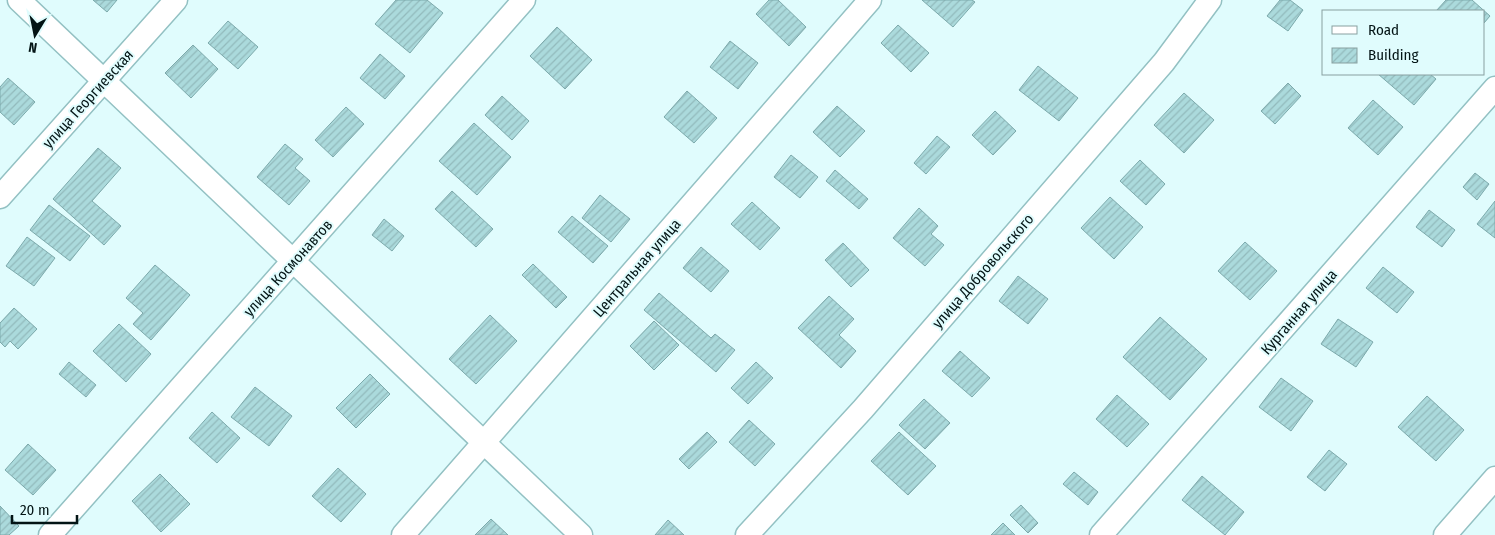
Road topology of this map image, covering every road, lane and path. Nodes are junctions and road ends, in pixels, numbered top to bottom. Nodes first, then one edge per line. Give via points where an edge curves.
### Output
1 (19, 0) edge
2 (176, 0) edge
3 (524, 0) edge
4 (870, 0) edge
5 (1210, 0) edge
6 (103, 81) junction
7 (1495, 88) edge
8 (0, 198) edge
9 (294, 262) junction
10 (485, 442) junction
11 (1495, 478) edge
12 (50, 535) edge
13 (403, 535) edge
14 (581, 535) edge
15 (747, 535) edge
16 (1101, 535) edge
17 (1445, 535) edge

1 - 6 street
2 - 6 street, улица Георгиевская
3 - 9 street, улица Космонавтов
4 - 10 street, Центральная улица
5 - 15 street, улица Добровольского via 1164,62 863,409
6 - 8 street, улица Георгиевская
6 - 9 street
7 - 16 street, Курганная улица
9 - 10 street
9 - 12 street, улица Космонавтов
10 - 13 street, Центральная улица
10 - 14 street
11 - 17 street

